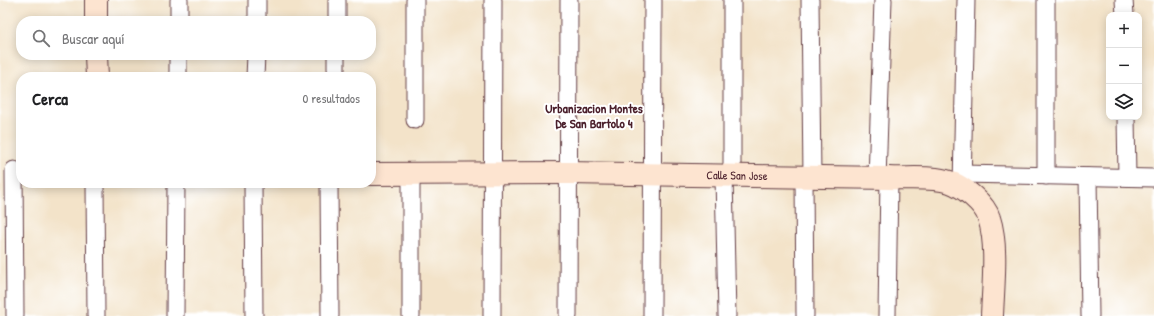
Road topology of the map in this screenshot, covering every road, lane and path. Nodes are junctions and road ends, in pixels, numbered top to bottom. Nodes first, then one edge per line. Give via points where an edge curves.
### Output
1 (96, 0) edge
2 (179, 0) edge
3 (258, 0) edge
4 (337, 0) edge
5 (415, 0) edge
6 (493, 0) edge
7 (568, 0) edge
8 (653, 0) edge
9 (732, 0) edge
10 (810, 0) edge
11 (883, 0) edge
12 (966, 0) edge
13 (1046, 0) edge
14 (1124, 0) edge
15 (1125, 12) edge
16 (96, 16) edge
17 (179, 16) edge
18 (257, 16) edge
19 (337, 16) edge
20 (96, 60) edge
21 (178, 60) edge
22 (256, 60) edge
23 (96, 72) edge
24 (178, 72) edge
25 (255, 72) edge
26 (415, 120) dead end
27 (1126, 120) edge
28 (12, 170) edge
29 (568, 173) junction
30 (376, 174) edge
31 (411, 174) junction
32 (493, 174) junction
33 (653, 175) junction
34 (728, 176) junction
35 (1046, 176) junction
36 (808, 177) junction
37 (1088, 177) junction
38 (1127, 177) junction
39 (1154, 178) edge
40 (883, 179) junction
41 (962, 181) junction
42 (95, 188) edge
43 (176, 188) edge
44 (253, 188) edge
45 (329, 188) edge
46 (15, 316) edge
47 (96, 316) edge
48 (175, 316) edge
49 (254, 316) edge
50 (330, 316) edge
51 (411, 316) edge
52 (492, 316) edge
53 (568, 316) edge
54 (652, 316) edge
55 (727, 316) edge
56 (805, 316) edge
57 (887, 316) edge
58 (992, 316) edge
59 (1090, 316) edge

1 - 16 street
2 - 17 street
3 - 18 street
4 - 19 street
5 - 26 street
6 - 32 street
7 - 29 street
8 - 33 street
9 - 34 street
10 - 36 street
11 - 40 street
12 - 41 street
13 - 35 street
14 - 15 street
20 - 23 street
21 - 24 street
22 - 25 street
27 - 38 street
28 - 46 street
29 - 32 street, Calle San Jose
29 - 33 street, Calle San Jose
29 - 53 street
30 - 31 street, Calle San Jose
31 - 32 street, Calle San Jose
31 - 51 street
32 - 52 street
33 - 34 street, Calle San Jose
33 - 54 street
34 - 36 street, Calle San Jose
34 - 55 street
35 - 37 street
35 - 41 street
36 - 40 street, Calle San Jose
36 - 56 street
37 - 38 street
37 - 59 street
38 - 39 street
40 - 41 street, Calle San Jose
40 - 57 street
41 - 58 street, Calle San Jose via 989,217 994,240
42 - 47 street
43 - 48 street
44 - 49 street
45 - 50 street

